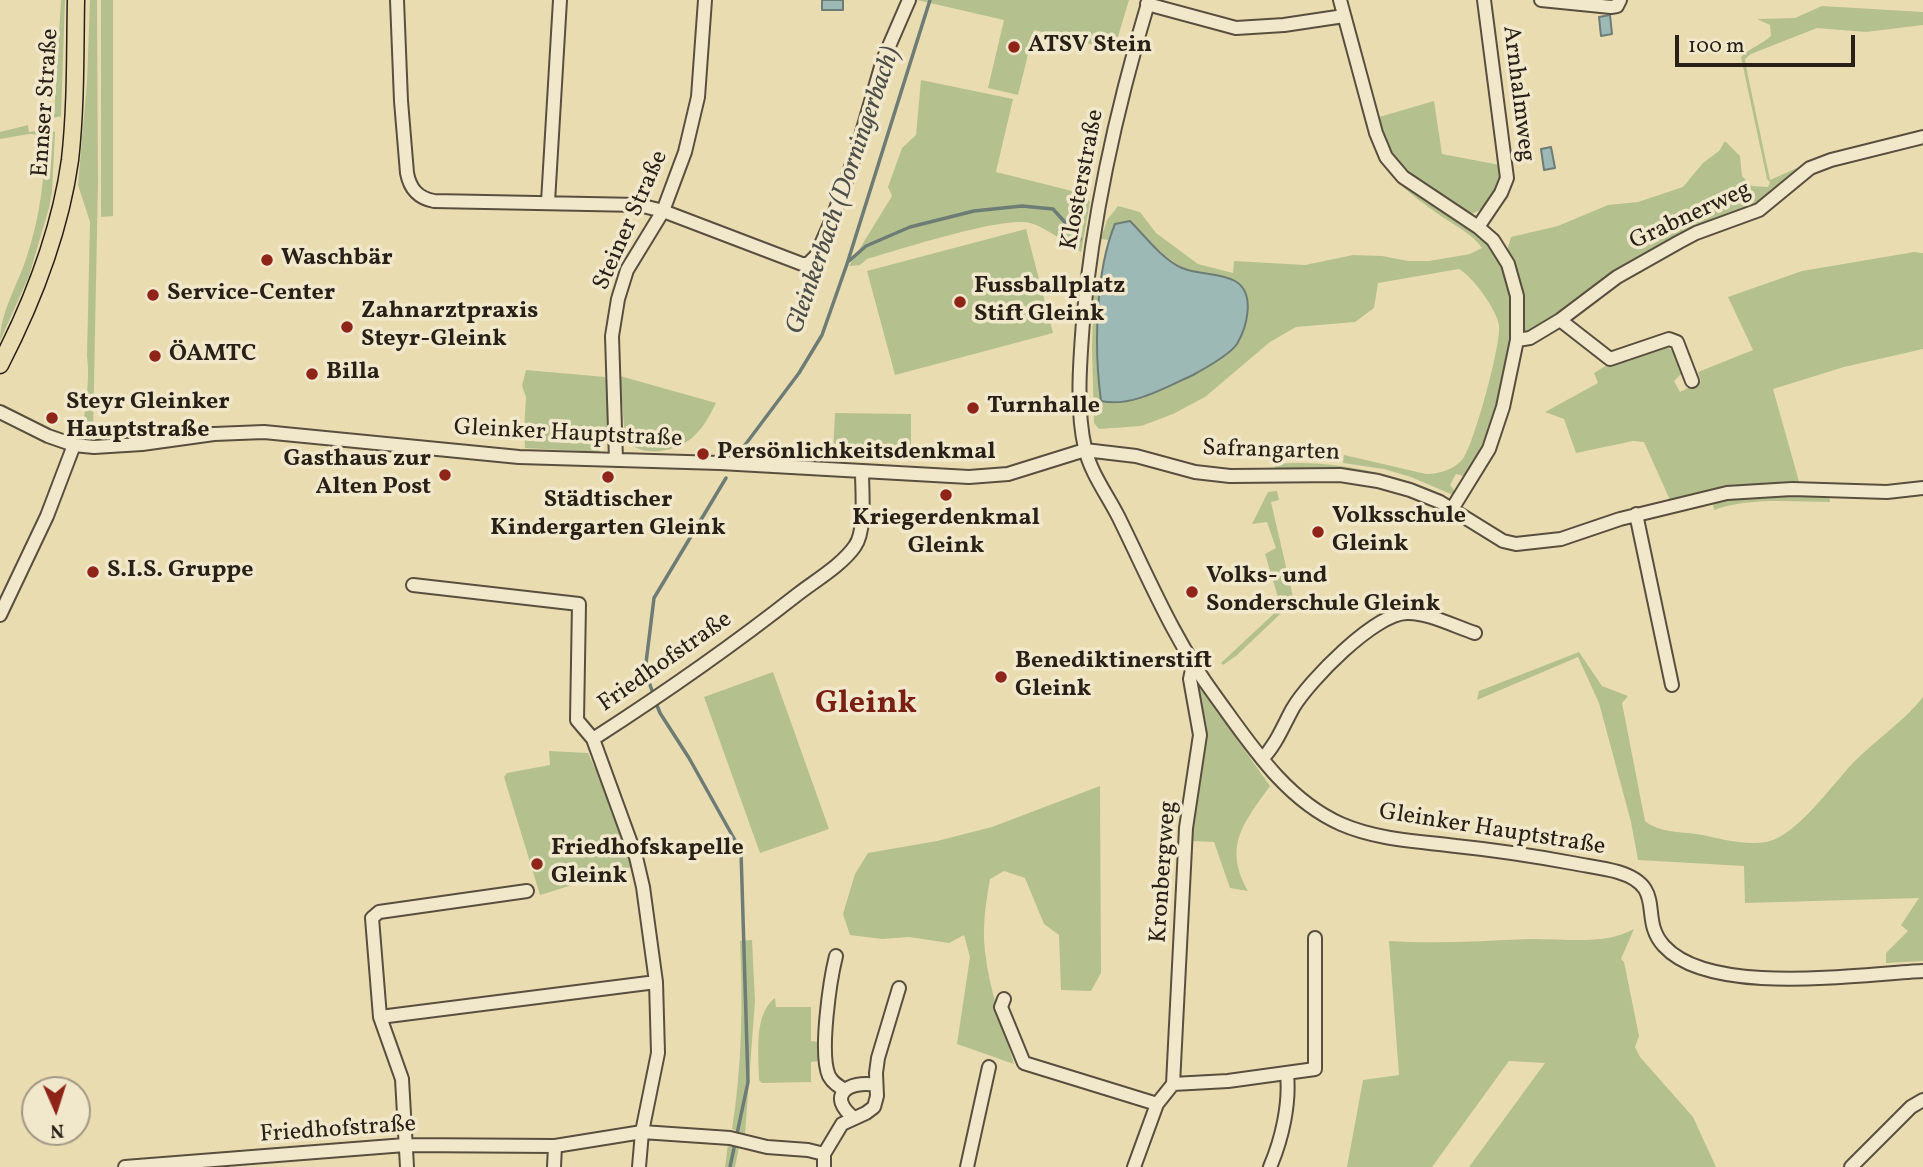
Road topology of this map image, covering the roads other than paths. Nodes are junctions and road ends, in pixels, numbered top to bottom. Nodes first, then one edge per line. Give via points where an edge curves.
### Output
1 (76, 0) edge
2 (397, 0) edge
3 (560, 0) edge
4 (705, 0) edge
5 (909, 0) edge
6 (1340, 0) edge
7 (1484, 0) edge
8 (1541, 0) edge
9 (1619, 0) edge
10 (1148, 2) edge
11 (1344, 16) junction
12 (1923, 138) edge
13 (548, 202) junction
14 (663, 211) junction
15 (1478, 227) junction
16 (1560, 320) junction
17 (1517, 340) junction
18 (0, 365) edge
19 (1692, 381) dead end
20 (0, 412) edge
21 (74, 445) junction
22 (1085, 450) junction
23 (616, 460) junction
24 (862, 472) junction
25 (1923, 488) edge
26 (1452, 509) junction
27 (1636, 514) junction
28 (413, 585) dead end
29 (0, 615) edge
30 (1475, 633) dead end
31 (1193, 665) junction
32 (1672, 685) dead end
33 (593, 739) junction
34 (1262, 759) junction
35 (527, 891) dead end
36 (1315, 938) dead end
37 (836, 956) dead end
38 (1923, 971) edge
39 (656, 982) junction
40 (899, 988) dead end
41 (1004, 999) dead end
42 (380, 1017) junction
43 (989, 1067) dead end
44 (1287, 1074) junction
45 (1173, 1084) junction
46 (876, 1085) junction
47 (845, 1090) junction
48 (1923, 1100) edge
49 (1157, 1104) junction
50 (854, 1118) junction
51 (642, 1132) junction
52 (405, 1145) junction
53 (555, 1146) junction
54 (824, 1161) edge
55 (125, 1167) edge
56 (407, 1167) edge
57 (554, 1167) edge
58 (639, 1167) edge
59 (967, 1167) edge
60 (1134, 1167) edge
61 (1270, 1167) edge
62 (1851, 1167) edge

1 - 18 main road, Ennser Straße via 73,125 64,190 41,273
2 - 13 street via 401,101 412,189 435,201
3 - 13 street
4 - 14 street, Steiner Straße via 693,125
5 - 14 street via 880,69 845,186 813,260 802,264
6 - 11 street
7 - 15 street, Arnhalmweg via 1507,178
8 - 9 street via 1611,7
10 - 11 street, Klosterstraße via 1236,28
10 - 22 street, Klosterstraße via 1106,163 1090,258 1080,372
11 - 15 street via 1386,157 1410,182
12 - 16 street, Grabnerweg via 1810,168 1759,210 1696,233 1643,261
13 - 14 street via 639,205
14 - 23 street, Steiner Straße via 627,270 615,313
15 - 17 street via 1508,264 1517,296
16 - 17 street, Grabnerweg via 1530,338
16 - 19 street via 1610,359 1669,339 1677,342
17 - 26 street via 1489,449
20 - 21 street, Gleinker Hauptstraße
21 - 23 street, Gleinker Hauptstraße via 124,446 187,436 264,432 479,453
21 - 29 street via 47,516
22 - 24 street, Gleinker Hauptstraße via 1000,475
22 - 26 street, Safrangarten via 1230,476 1365,479 1410,490
22 - 31 street, Gleinker Hauptstraße
23 - 24 street, Gleinker Hauptstraße
24 - 33 street, Friedhofstraße via 857,544 840,561 752,630
25 - 27 street, Safrangarten via 1743,491
26 - 27 street, Safrangarten via 1503,541 1516,544 1560,539
27 - 32 street
28 - 33 street via 579,604 577,720
30 - 34 street via 1408,613 1380,622 1314,681
31 - 34 street, Gleinker Hauptstraße
31 - 45 street, Kronbergweg via 1200,735 1186,828
33 - 39 street, Friedhofstraße via 636,857
34 - 38 street, Gleinker Hauptstraße via 1311,807 1369,834 1528,855 1634,878 1644,885 1649,897 1660,943 1689,962 1716,972 1779,980
35 - 42 street via 374,915
36 - 44 street via 1315,1069
37 - 47 street via 825,1058 833,1083
39 - 42 street
39 - 51 street, Friedhofstraße via 658,1053
40 - 46 street via 878,1058
41 - 49 street via 1001,1007 1024,1063
42 - 52 street via 402,1079
43 - 59 street
44 - 45 street
44 - 61 street via 1287,1101
45 - 49 street
46 - 47 street via 857,1083
46 - 50 street via 874,1107
47 - 50 street via 843,1104
48 - 62 street via 1910,1107
49 - 60 street
50 - 54 street via 842,1124
51 - 53 street, Friedhofstraße
51 - 54 street, Friedhofstraße via 808,1150
51 - 58 street, Friedhofstraße
52 - 53 street, Friedhofstraße
52 - 55 street, Friedhofstraße
52 - 56 street
53 - 57 street

